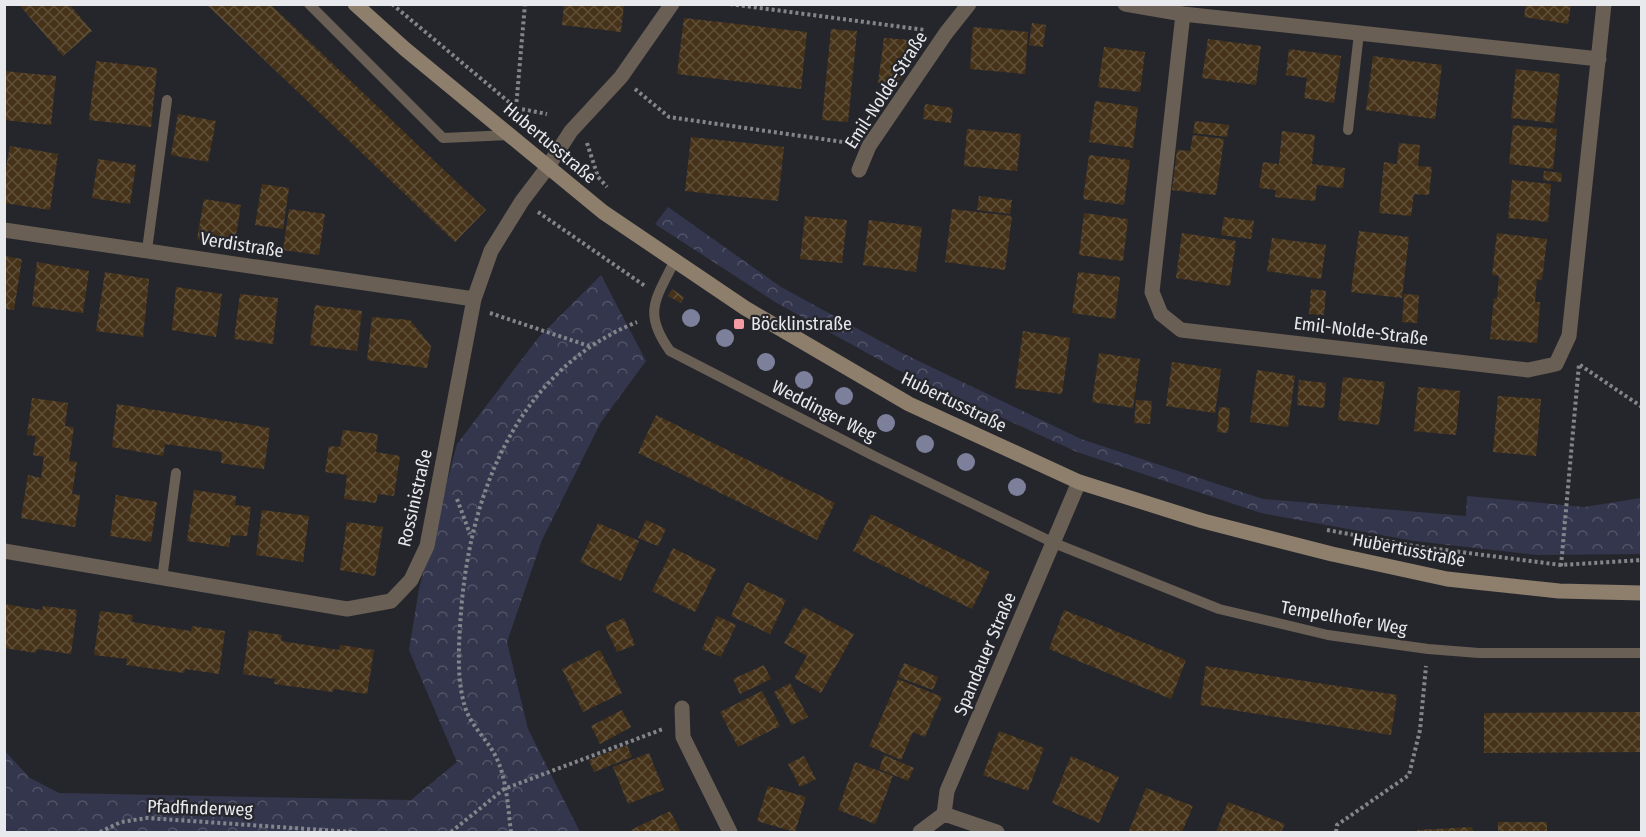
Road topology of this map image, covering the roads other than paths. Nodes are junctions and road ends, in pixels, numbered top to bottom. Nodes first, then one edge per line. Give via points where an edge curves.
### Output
1 (309, 4) edge
2 (356, 4) edge
3 (672, 4) edge
4 (969, 4) edge
5 (1125, 4) edge
6 (1604, 4) edge
7 (1183, 14) junction
8 (1359, 33) junction
9 (1599, 59) junction
10 (167, 100) dead end
11 (1348, 130) dead end
12 (510, 135) junction
13 (547, 168) junction
14 (859, 170) dead end
15 (4, 230) edge
16 (147, 250) junction
17 (675, 260) junction
18 (474, 299) junction
19 (176, 473) dead end
20 (1079, 482) junction
21 (1054, 543) junction
22 (4, 551) edge
23 (162, 579) junction
24 (1641, 593) edge
25 (1641, 653) edge
26 (682, 708) dead end
27 (944, 814) junction
28 (730, 832) edge
29 (920, 832) edge
30 (997, 832) edge

1 - 12 lane via 443,138
2 - 12 street, Hubertusstraße
3 - 13 street via 621,77 571,131
4 - 14 street, Emil-Nolde-Straße via 869,146
5 - 7 street
6 - 9 street, Emil-Nolde-Straße
7 - 8 street
7 - 9 street, Emil-Nolde-Straße via 1152,292 1161,314 1181,330 1528,370 1556,364 1569,336
8 - 9 street
8 - 11 lane
10 - 16 lane
12 - 13 street, Hubertusstraße
13 - 17 street, Hubertusstraße via 603,212
13 - 18 street, Rossinistraße via 491,251
15 - 16 street, Verdistraße
16 - 18 street, Verdistraße
17 - 20 street, Hubertusstraße via 770,324 909,404
17 - 21 lane, Weddinger Weg via 654,312 657,332 670,351
18 - 23 street, Rossinistraße via 427,546 411,580 391,601 347,609
19 - 23 lane
20 - 21 street, Spandauer Straße
20 - 24 street, Hubertusstraße via 1203,521 1447,579 1559,591
21 - 25 lane, Tempelhofer Weg via 1219,609 1328,635 1479,653
21 - 27 street, Spandauer Straße via 947,791
22 - 23 street, Rossinistraße
26 - 28 street via 683,737
27 - 29 street
27 - 30 street

